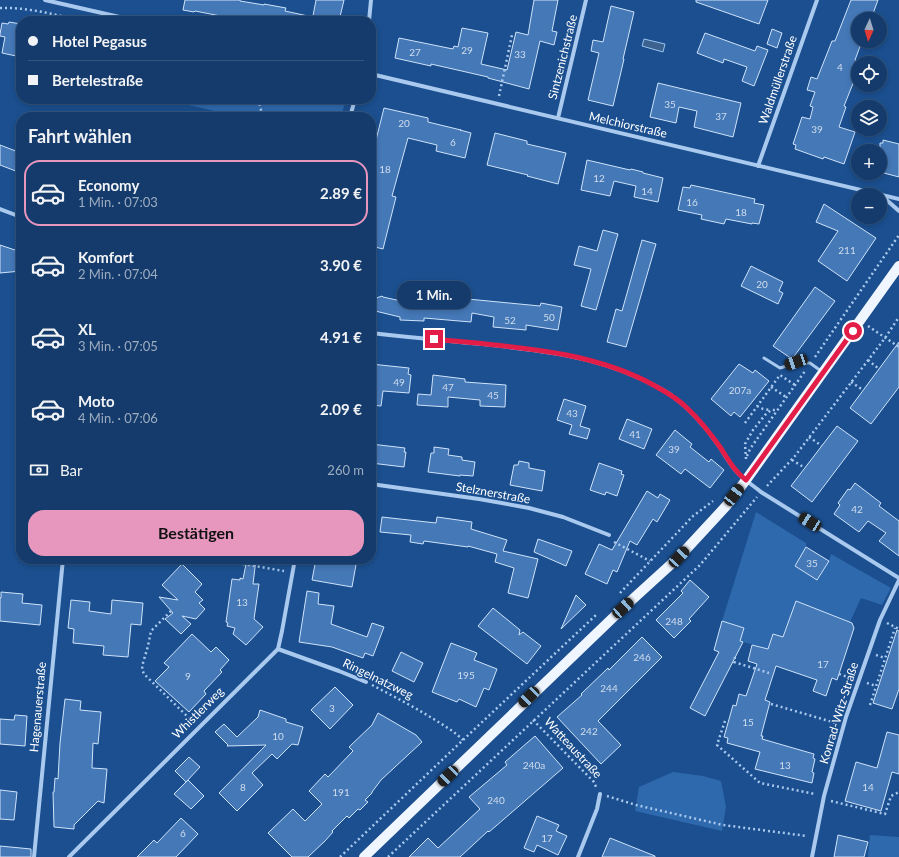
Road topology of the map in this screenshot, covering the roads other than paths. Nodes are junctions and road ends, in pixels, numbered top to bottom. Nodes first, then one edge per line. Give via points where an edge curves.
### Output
1 (45, 0) edge
2 (371, 0) edge
3 (586, 0) edge
4 (816, 0) edge
5 (115, 16) edge
6 (369, 16) edge
7 (376, 75) edge
8 (558, 118) junction
9 (758, 166) junction
10 (851, 188) edge
11 (887, 196) edge
12 (899, 199) edge
13 (887, 201) edge
14 (0, 209) edge
15 (899, 211) edge
16 (16, 215) edge
17 (899, 266) edge
18 (376, 334) edge
19 (764, 358) dead end
20 (823, 372) junction
21 (746, 480) junction
22 (376, 485) edge
23 (609, 535) road end
24 (63, 564) edge
25 (294, 564) edge
26 (899, 579) edge
27 (278, 649) junction
28 (366, 682) road end
29 (600, 794) road end
30 (34, 857) edge
31 (69, 857) edge
32 (364, 857) edge
33 (578, 857) edge
34 (812, 857) edge

1 - 5 street
2 - 6 street
3 - 8 street, Sintzenichstraße
4 - 9 street, Waldmüllerstraße
7 - 8 street, Melchiorstraße
8 - 9 street, Melchiorstraße
9 - 10 street, Melchiorstraße
11 - 12 street, Melchiorstraße
13 - 15 street, Melchiorstraße
14 - 16 street
17 - 20 main road
18 - 21 street via 554,352 628,373 670,394 687,407 702,423 736,472
19 - 20 lane via 780,368 796,362 810,363
20 - 21 main road
21 - 26 street
21 - 32 main road via 727,505 679,557
22 - 23 street, Stelznerstraße via 529,508 563,517
24 - 30 street, Hagenauerstraße
25 - 27 street
26 - 34 street, Konrad-Witz-Straße via 880,620 844,725 823,798
27 - 28 street, Ringelnatzweg
27 - 31 street, Whistlerweg
29 - 33 street, Watteaustraße via 597,809

